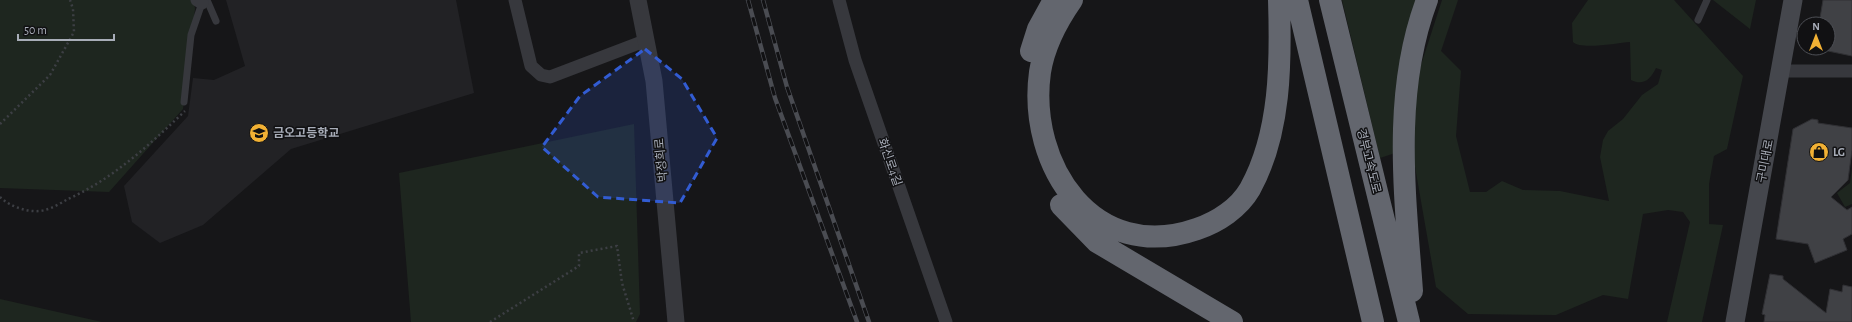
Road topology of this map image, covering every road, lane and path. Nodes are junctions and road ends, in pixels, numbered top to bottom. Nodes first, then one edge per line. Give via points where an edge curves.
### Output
1 (70, 0) edge
2 (516, 0) edge
3 (638, 0) edge
4 (839, 0) edge
5 (1054, 0) edge
6 (1072, 0) edge
7 (1279, 0) edge
8 (1297, 0) edge
9 (1330, 0) edge
10 (1427, 0) edge
11 (1707, 0) edge
12 (1794, 0) edge
13 (203, 1) edge
14 (1698, 20) dead end
15 (216, 21) dead end
16 (647, 40) junction
17 (1782, 71) junction
18 (1852, 71) edge
19 (184, 102) joint
20 (0, 124) edge
21 (0, 197) edge
22 (490, 322) edge
23 (634, 322) edge
24 (676, 322) edge
25 (946, 322) edge
26 (1232, 322) edge
27 (1373, 322) edge
28 (1409, 322) edge
29 (1414, 322) edge
30 (1735, 322) edge

1 - 20 path via 74,32 50,74
2 - 16 street via 531,66 540,75 550,77
3 - 16 street, 박정희로
4 - 25 street, 화신로4길 via 855,60
5 - 26 highway via 1038,29 1026,74 1025,117 1037,165 1062,206 1097,242
6 - 7 highway via 1052,36 1040,71 1040,122 1055,170 1082,208 1096,218 1130,233 1166,236 1187,232 1217,220 1241,201 1257,173 1266,150 1274,113 1280,37
8 - 27 highway
9 - 28 highway, 경부고속도로
10 - 29 highway via 1409,64 1404,136 1405,193
11 - 14 lane
12 - 17 main road, 구미대로
13 - 15 lane
13 - 19 lane via 192,35
16 - 24 street, 박정희로 via 654,81
17 - 18 street
17 - 30 main road, 구미대로
19 - 21 path via 188,108 148,146 82,193 45,210 29,210 6,203
22 - 23 path via 578,266 579,253 616,246 622,283

